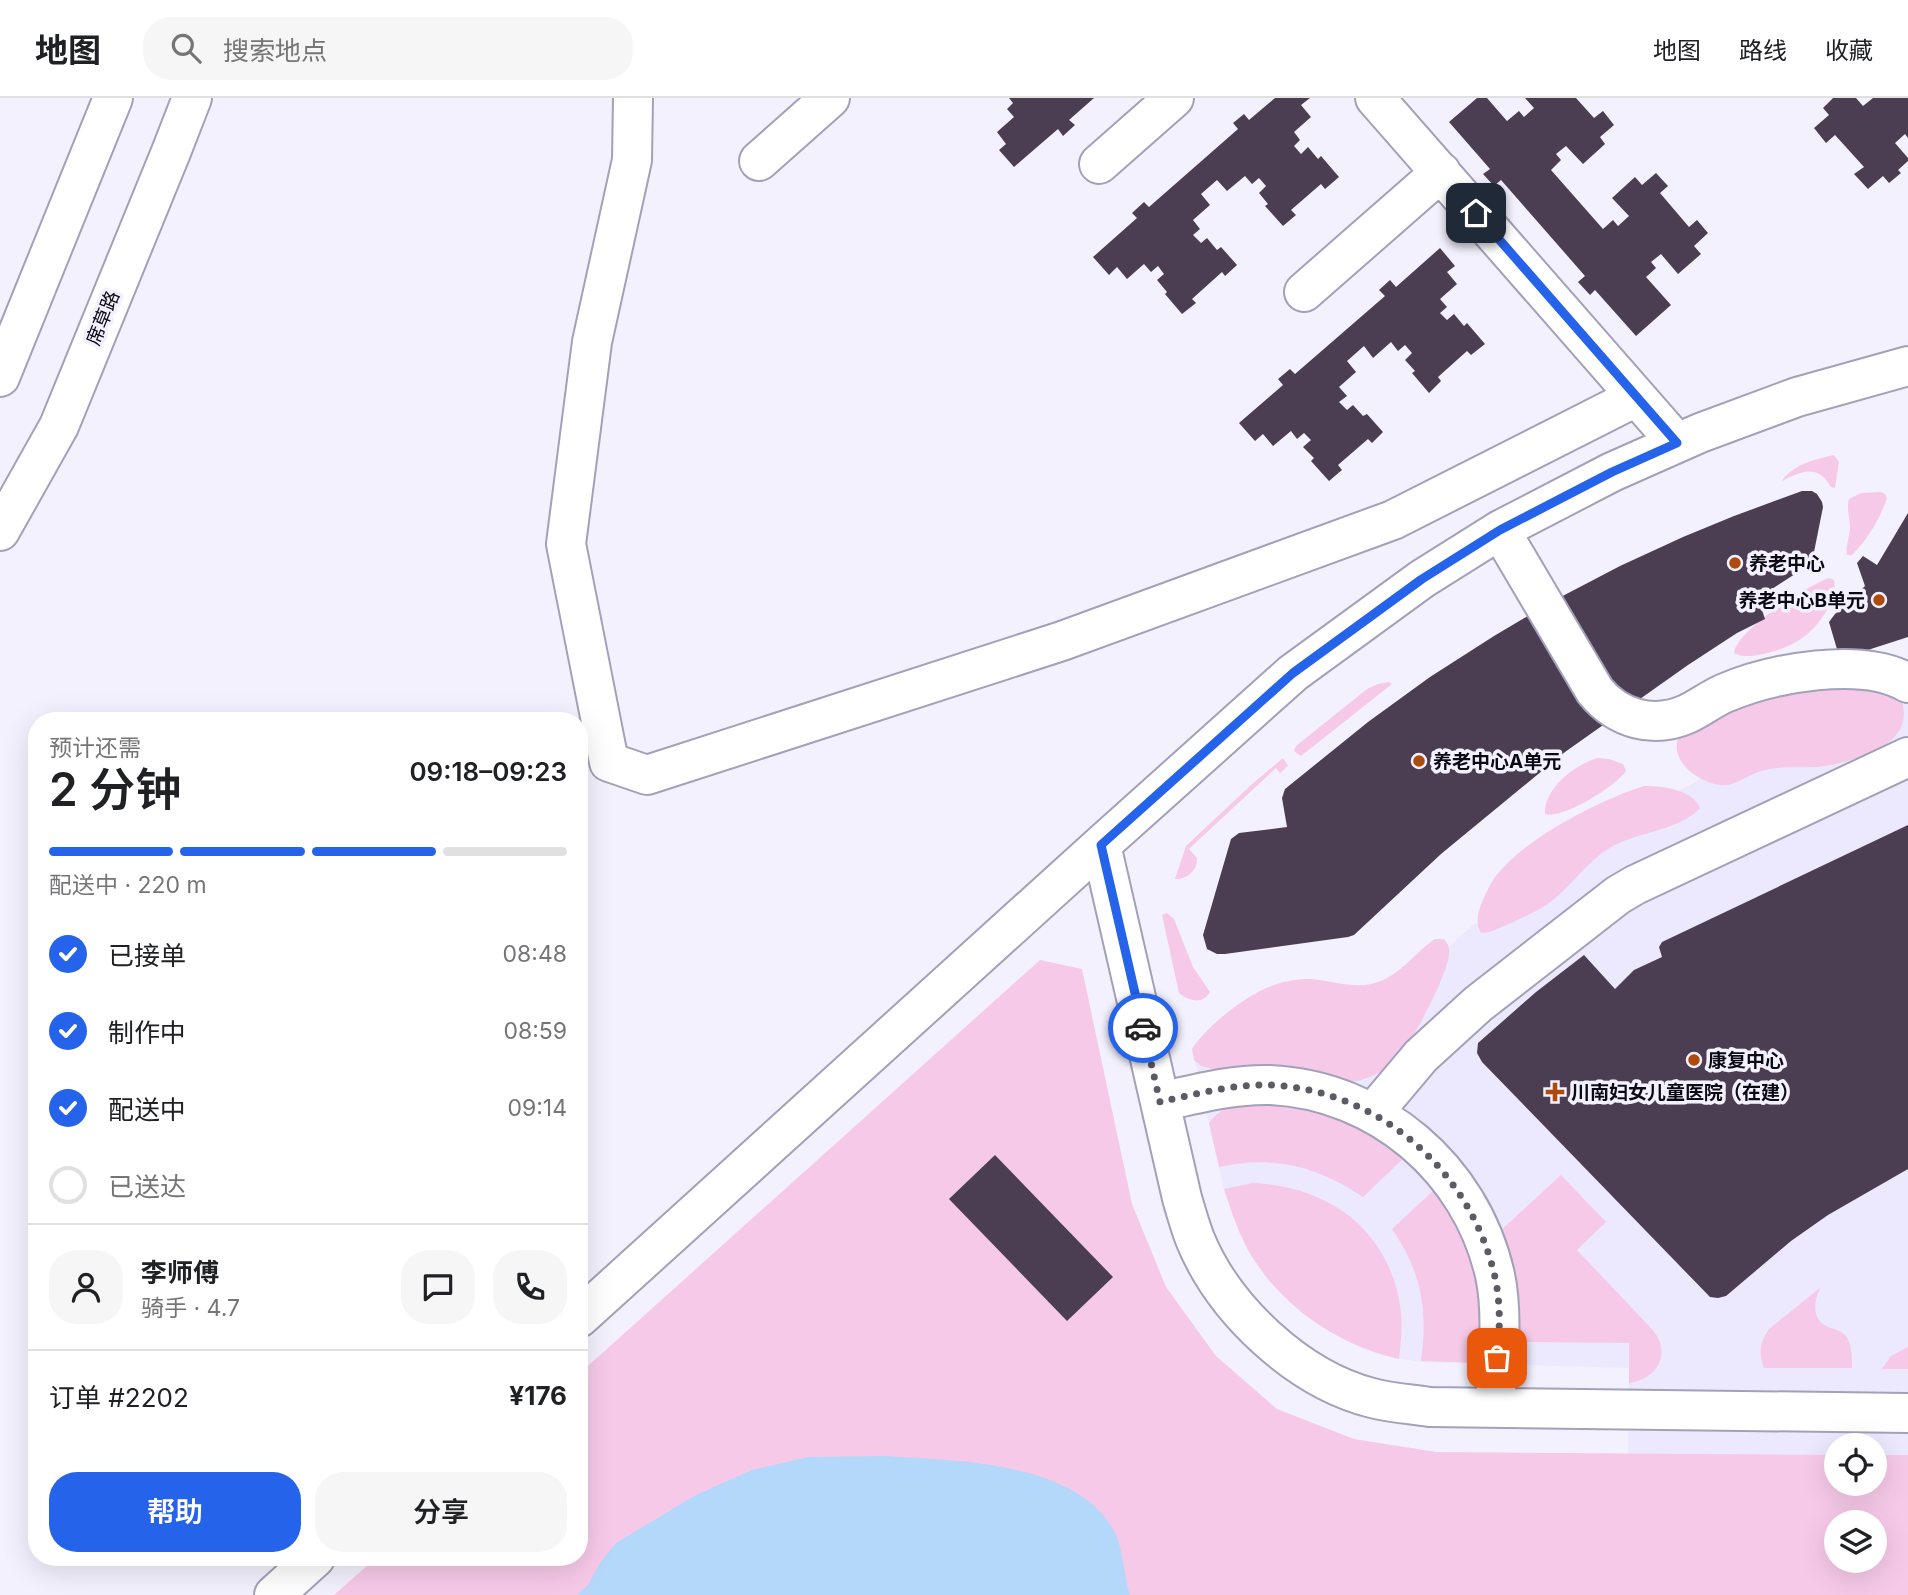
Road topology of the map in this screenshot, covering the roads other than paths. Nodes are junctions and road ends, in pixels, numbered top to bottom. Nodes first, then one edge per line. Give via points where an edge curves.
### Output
1 (113, 98) edge
2 (192, 98) edge
3 (633, 98) edge
4 (830, 98) edge
5 (1174, 98) edge
6 (1375, 98) edge
7 (759, 161) dead end
8 (1099, 164) dead end
9 (1441, 172) junction
10 (1304, 292) dead end
11 (1908, 366) edge
12 (0, 377) edge
13 (1636, 397) junction
14 (1677, 443) junction
15 (1500, 530) junction
16 (0, 531) edge
17 (1908, 683) edge
18 (1908, 757) edge
19 (1101, 845) junction
20 (1160, 1102) junction
21 (1373, 1113) junction
22 (588, 1310) edge
23 (1495, 1408) junction
24 (1908, 1413) edge
25 (306, 1566) edge
26 (274, 1595) edge

1 - 12 street
2 - 16 street, 席草路 via 59,426
3 - 13 street via 632,160 593,342 566,544 609,762 647,775 1062,641 1393,520
4 - 7 street
5 - 8 street
6 - 9 street
9 - 10 street
9 - 13 street
11 - 14 street via 1797,397
13 - 14 street
14 - 15 street
15 - 17 street via 1587,680 1603,701 1632,719 1677,718 1724,694 1784,675 1872,670
15 - 19 street via 1422,579 1293,673
18 - 21 street via 1618,895 1478,1004 1421,1056
19 - 20 street
19 - 22 street
20 - 21 street via 1270,1085 1327,1095
20 - 23 street via 1195,1240 1242,1315 1274,1345 1322,1378 1371,1398 1430,1407
21 - 23 street via 1411,1138 1446,1174 1485,1241 1499,1303
23 - 24 street
25 - 26 street

